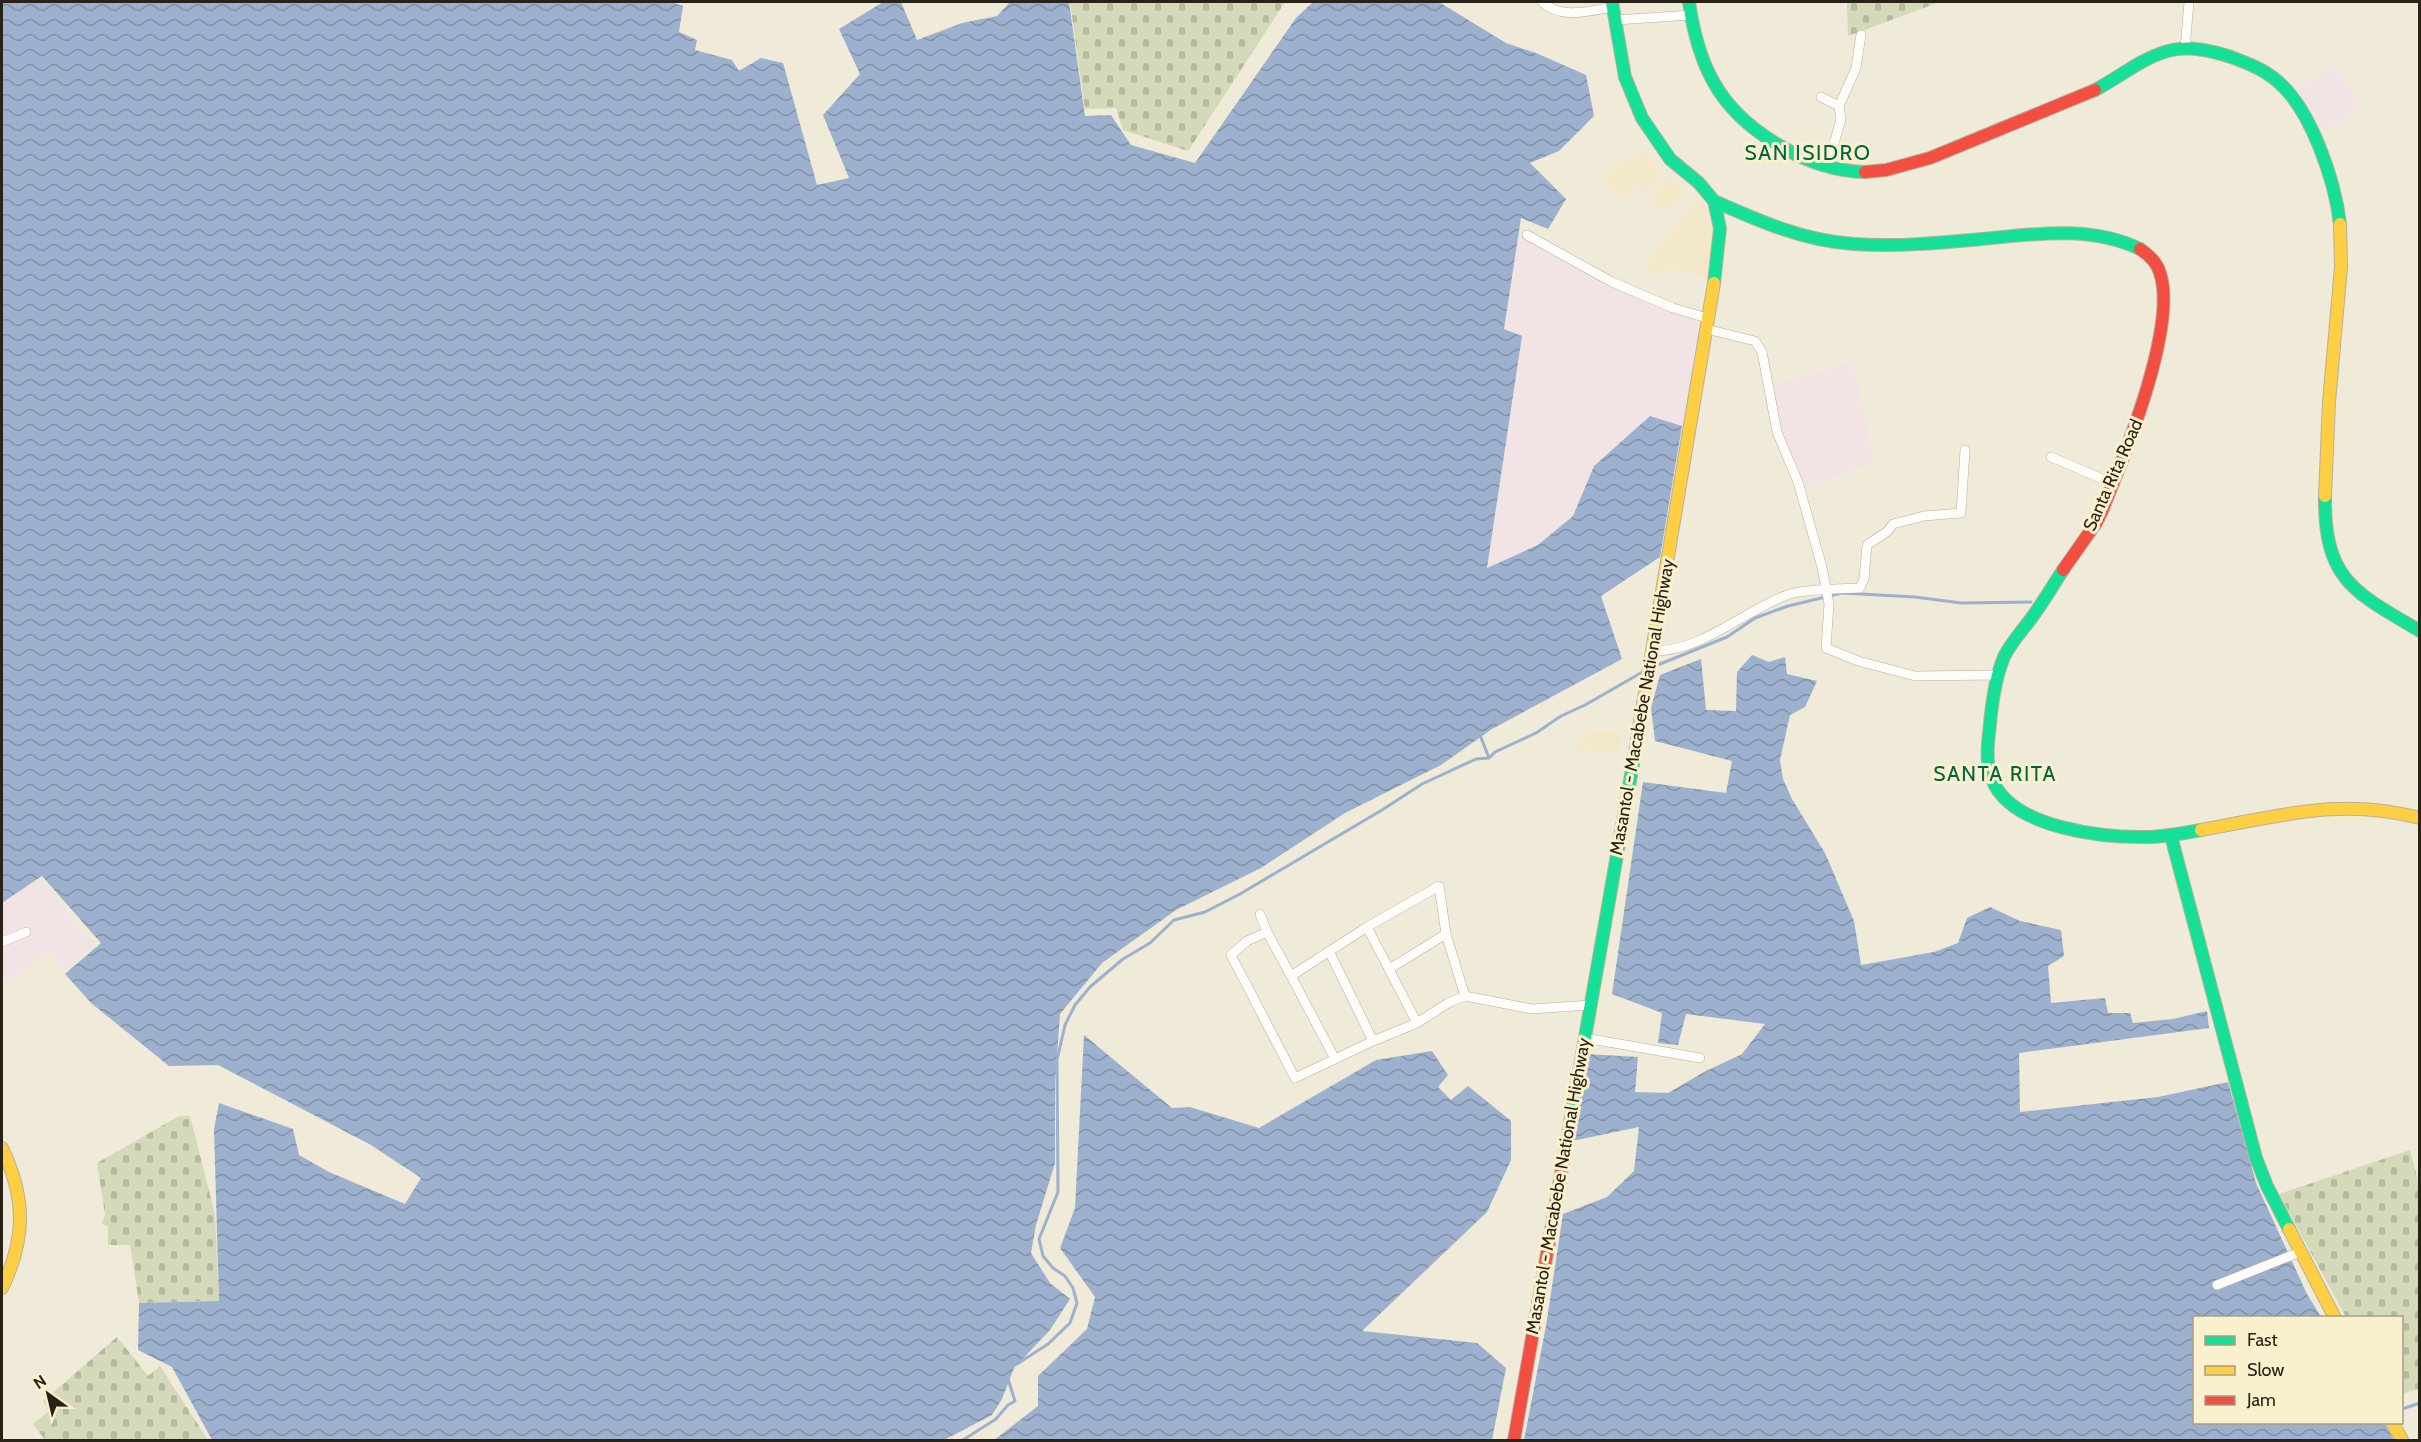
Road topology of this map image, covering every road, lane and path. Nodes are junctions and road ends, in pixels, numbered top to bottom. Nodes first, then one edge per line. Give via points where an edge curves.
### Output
1 (1542, 2) edge
2 (1689, 2) edge
3 (2189, 2) edge
4 (1613, 4) edge
5 (1690, 15) junction
6 (1616, 20) junction
7 (1861, 35) dead end
8 (2185, 49) junction
9 (1821, 97) dead end
10 (1839, 106) junction
11 (1827, 168) junction
12 (1714, 201) junction
13 (1527, 235) dead end
14 (1707, 323) junction
15 (1965, 450) dead end
16 (2051, 458) dead end
17 (2112, 483) junction
18 (1827, 597) junction
19 (2420, 630) edge
20 (1652, 654) junction
21 (1998, 675) junction
22 (2420, 818) edge
23 (2171, 836) junction
24 (1260, 914) dead end
25 (1367, 927) junction
26 (26, 932) dead end
27 (1268, 932) junction
28 (1446, 934) junction
29 (2, 942) edge
30 (1329, 951) junction
31 (1389, 969) junction
32 (1291, 976) junction
33 (1465, 996) junction
34 (1590, 1005) junction
35 (1418, 1023) junction
36 (1585, 1038) junction
37 (1373, 1041) junction
38 (1700, 1058) dead end
39 (1335, 1059) junction
40 (2, 1148) edge
41 (2300, 1251) junction
42 (2217, 1285) dead end
43 (2, 1288) edge
44 (2334, 1316) edge
45 (2393, 1424) edge
46 (1514, 1440) edge
47 (2402, 1440) edge

1 - 4 street via 1566,14
2 - 5 street
3 - 8 street
4 - 6 street
5 - 6 street
5 - 11 street via 1704,68 1728,105 1751,127 1807,162
6 - 12 street via 1625,77 1642,118 1670,159
7 - 10 street via 1856,68
8 - 11 street via 2157,56 2057,108 1895,169 1845,172
8 - 19 street via 2226,57 2263,71 2289,89 2317,144 2334,192 2341,230 2326,439 2324,514 2328,543 2336,567 2350,586
9 - 10 street
10 - 11 street via 1841,119
12 - 14 street, Masantol - Macabebe National Highway via 1720,228
12 - 17 street, Santa Rita Road via 1812,240 1914,243 2081,234 2115,239 2141,249 2159,267 2164,297 2160,345 2140,415
13 - 14 street via 1612,282
14 - 18 street via 1755,342 1762,352 1778,432 1815,539
14 - 20 street, Masantol - Macabebe National Highway
15 - 18 street via 1961,513 1893,524 1867,545 1860,588
16 - 17 street
17 - 21 street, Santa Rita Road via 2096,522 2005,656
18 - 20 street via 1789,594 1691,644
18 - 21 street via 1826,648 1915,676
20 - 34 street, Masantol - Macabebe National Highway
21 - 23 street, Santa Rita Road via 1987,750 1992,780 2004,798 2030,817 2073,830 2122,837
22 - 23 street, Santa Rita Road via 2387,808 2329,808 2269,815
23 - 41 street via 2253,1149
24 - 27 street
25 - 28 street via 1438,885
25 - 30 street
25 - 31 street
26 - 29 street
27 - 32 street
27 - 39 street via 1247,941 1231,955 1295,1078
28 - 31 street
28 - 33 street
30 - 32 street
30 - 37 street
31 - 35 street
32 - 39 street
33 - 34 street via 1532,1010
33 - 35 street
34 - 36 street, Masantol - Macabebe National Highway
35 - 37 street
36 - 38 street
36 - 46 street, Masantol - Macabebe National Highway
37 - 39 street
40 - 43 street via 22,1203 17,1245
41 - 42 street
41 - 44 street
45 - 47 street

